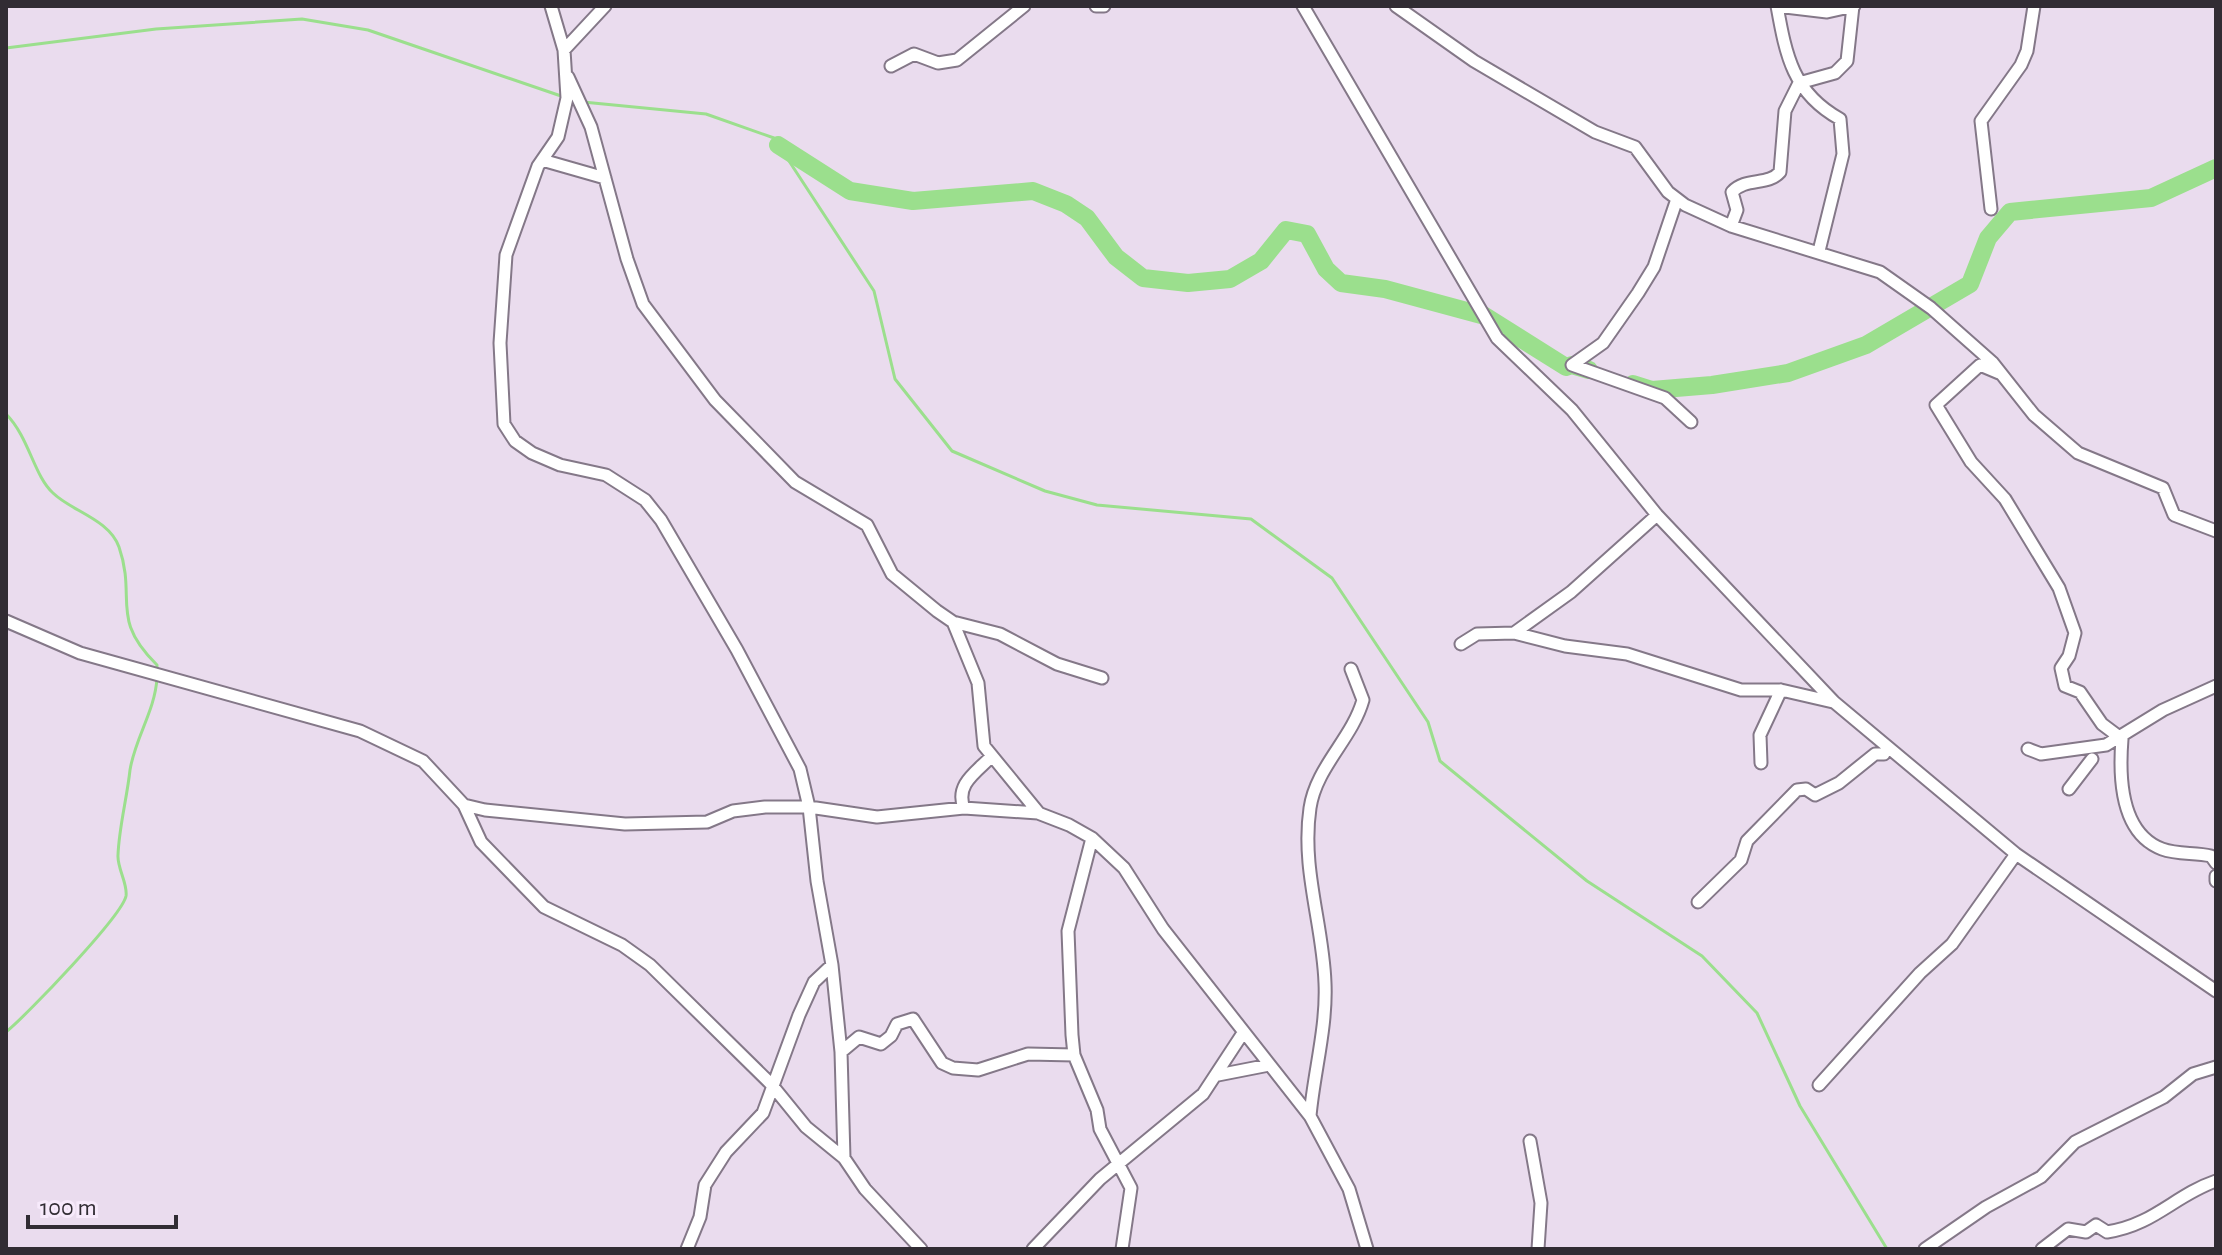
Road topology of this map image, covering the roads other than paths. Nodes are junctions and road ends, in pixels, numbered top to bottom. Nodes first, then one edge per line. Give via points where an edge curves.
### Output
1 (551, 6) edge
2 (605, 6) edge
3 (1024, 6) edge
4 (1096, 6) edge
5 (1104, 6) edge
6 (1303, 6) edge
7 (1396, 6) edge
8 (1853, 6) edge
9 (2034, 6) edge
10 (564, 50) junction
11 (891, 66) dead end
12 (568, 77) junction
13 (1799, 83) junction
14 (542, 160) junction
15 (605, 178) junction
16 (1677, 199) junction
17 (1991, 209) dead end
18 (1731, 226) junction
19 (1819, 251) junction
20 (2006, 377) junction
21 (1691, 422) dead end
22 (1657, 515) junction
23 (2216, 531) edge
24 (6, 621) edge
25 (953, 622) junction
26 (1514, 633) junction
27 (1461, 644) dead end
28 (1351, 669) dead end
29 (1102, 678) dead end
30 (2216, 686) edge
31 (1781, 690) junction
32 (1834, 702) junction
33 (2122, 739) junction
34 (2028, 749) dead end
35 (1884, 754) dead end
36 (991, 757) junction
37 (2092, 759) dead end
38 (1761, 763) dead end
39 (2069, 789) dead end
40 (464, 805) junction
41 (809, 807) junction
42 (964, 808) junction
43 (1038, 813) junction
44 (1092, 838) junction
45 (2016, 854) junction
46 (2216, 863) edge
47 (1698, 902) dead end
48 (832, 965) junction
49 (2216, 991) edge
50 (1243, 1033) junction
51 (841, 1052) junction
52 (1074, 1055) junction
53 (1269, 1065) junction
54 (2216, 1067) edge
55 (1218, 1075) junction
56 (771, 1084) junction
57 (1819, 1085) dead end
58 (1310, 1116) junction
59 (1530, 1141) dead end
60 (844, 1158) junction
61 (1119, 1167) junction
62 (2216, 1181) edge
63 (687, 1249) edge
64 (921, 1249) edge
65 (1033, 1249) edge
66 (1122, 1249) edge
67 (1367, 1249) edge
68 (1538, 1249) edge
69 (1925, 1249) edge
70 (2042, 1249) edge

1 - 10 street
2 - 10 street
3 - 11 street via 957,60 938,63 914,54
4 - 5 street
6 - 22 street via 1497,338 1572,410
7 - 16 street via 1474,61 1595,132 1635,147
8 - 13 street via 1850,52 1843,69
8 - 13 street via 1827,12 1777,6 1784,47
9 - 17 street via 2021,65 1981,121
10 - 12 street
12 - 14 street via 563,124
12 - 15 street via 591,127
13 - 18 street via 1785,111 1780,172 1738,185 1732,192 1737,210
13 - 19 street via 1815,106 1840,119 1843,154
14 - 15 street
14 - 41 street via 506,255 500,343 504,424 532,453 626,485 661,520 800,769
15 - 25 street via 643,304 715,400 795,482 867,525 892,574
16 - 18 street
16 - 21 street via 1654,267 1638,293 1603,343 1572,365 1665,398
18 - 19 street
19 - 20 street via 1900,285
20 - 23 street via 2034,415 2078,453 2163,488 2174,515
20 - 33 street via 1980,365 1936,405 1971,462 2005,499 2059,588 2075,633 2061,668 2065,686 2080,692 2102,724
22 - 26 street via 1571,592
22 - 32 street
24 - 40 street via 80,653 360,731 423,761
25 - 29 street via 1000,634 1057,664
25 - 36 street via 978,683 981,733
26 - 27 street via 1477,634
26 - 31 street via 1646,659 1741,690
28 - 58 street via 1363,700 1321,773 1307,837 1326,1008
30 - 33 street via 2163,710
31 - 32 street
31 - 38 street via 1760,735
32 - 45 street
33 - 34 street via 2041,754
33 - 46 street via 2119,775 2131,819 2142,836 2164,850 2200,853
35 - 47 street via 1875,754 1815,795 1797,790 1747,841 1741,860
36 - 42 street via 962,788
36 - 43 street
37 - 39 street
40 - 41 street via 535,818 625,824 707,822 745,808
40 - 56 street via 481,842 544,907 622,945 650,965
41 - 42 street via 877,817
41 - 48 street
42 - 43 street
43 - 44 street
44 - 50 street via 1124,868 1163,929
44 - 52 street via 1068,931
45 - 49 street
45 - 57 street via 1952,944
48 - 51 street
48 - 56 street via 814,982
50 - 53 street
50 - 55 street
51 - 52 street via 859,1037 881,1044 897,1024 913,1019 942,1063 953,1068 978,1070 1028,1054
51 - 60 street
52 - 61 street
53 - 55 street
53 - 58 street
54 - 69 street via 2193,1074 2164,1097 2075,1142 2041,1177
55 - 61 street
56 - 60 street via 806,1127
56 - 63 street via 756,1125 726,1152 705,1185 698,1226
58 - 67 street via 1349,1189
59 - 68 street via 1541,1203
60 - 64 street
61 - 65 street via 1092,1187
61 - 66 street via 1131,1188
62 - 70 street via 2190,1191 2147,1221 2107,1232 2096,1225 2086,1232 2068,1229

